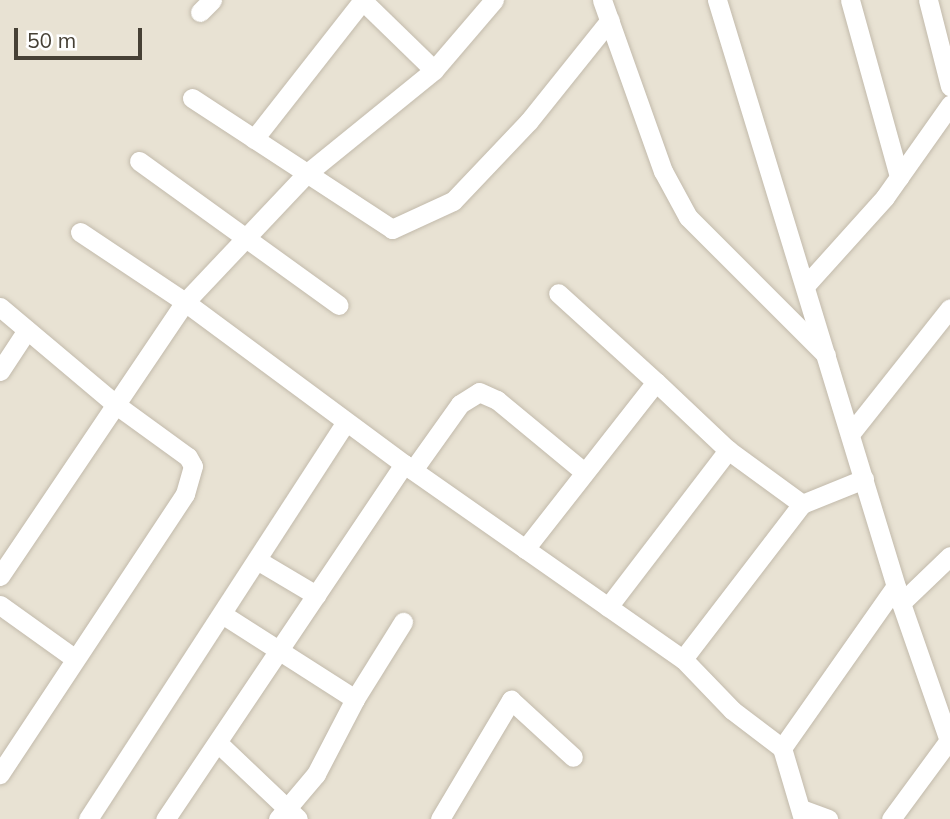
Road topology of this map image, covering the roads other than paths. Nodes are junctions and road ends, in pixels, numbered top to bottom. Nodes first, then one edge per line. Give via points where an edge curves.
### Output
1 (363, 0) edge
2 (494, 0) edge
3 (602, 0) edge
4 (717, 0) edge
5 (850, 0) edge
6 (928, 0) edge
7 (610, 20) junction
8 (434, 70) junction
9 (950, 86) edge
10 (192, 98) dead end
11 (950, 105) edge
12 (254, 139) junction
13 (139, 161) dead end
14 (307, 173) junction
15 (899, 177) junction
16 (80, 232) dead end
17 (245, 236) junction
18 (805, 286) junction
19 (558, 293) dead end
20 (185, 302) junction
21 (339, 305) dead end
22 (0, 307) edge
23 (950, 308) edge
24 (27, 330) junction
25 (827, 356) junction
26 (0, 371) edge
27 (656, 382) junction
28 (115, 404) junction
29 (345, 423) junction
30 (850, 433) junction
31 (728, 450) junction
32 (409, 467) junction
33 (584, 472) junction
34 (864, 480) junction
35 (802, 504) junction
36 (525, 549) junction
37 (950, 556) edge
38 (257, 560) junction
39 (0, 576) edge
40 (316, 595) junction
41 (898, 595) junction
42 (0, 605) edge
43 (608, 607) junction
44 (222, 614) junction
45 (403, 622) dead end
46 (276, 649) junction
47 (74, 658) junction
48 (683, 659) junction
49 (355, 699) junction
50 (949, 742) edge
51 (218, 743) junction
52 (782, 748) junction
53 (573, 757) dead end
54 (2, 767) edge
55 (802, 814) edge
56 (288, 816) edge
57 (88, 819) edge
58 (165, 819) edge
59 (440, 819) edge
60 (828, 819) edge
61 (891, 819) edge

1 - 8 street
1 - 12 street
2 - 8 street
3 - 7 street
4 - 18 street
5 - 15 street
6 - 9 street
7 - 14 street via 529,121 453,201 392,229
7 - 25 street via 663,171 688,217
8 - 14 street
10 - 12 street
11 - 15 street
12 - 14 street
13 - 17 street
14 - 17 street
15 - 18 street
16 - 20 street
17 - 20 street
17 - 21 street
18 - 25 street
19 - 27 street
20 - 28 street
20 - 29 street
22 - 24 street
23 - 30 street
24 - 26 street
24 - 28 street
25 - 30 street
27 - 31 street
27 - 33 street
28 - 39 street
28 - 47 street via 188,457 193,479
29 - 32 street
29 - 38 street
30 - 34 street
31 - 35 street
31 - 43 street
32 - 33 street via 460,404 479,392 497,400
32 - 36 street
32 - 40 street
33 - 36 street
34 - 35 street
34 - 41 street
35 - 48 street
36 - 43 street
37 - 41 street
38 - 40 street
38 - 44 street
40 - 46 street
41 - 50 street
41 - 52 street
42 - 47 street
43 - 48 street
44 - 46 street
44 - 57 street
45 - 49 street
46 - 49 street
46 - 51 street
47 - 54 street
48 - 52 street via 732,710
49 - 56 street
50 - 61 street
51 - 56 street
51 - 58 street
52 - 55 street
53 - 59 street via 511,700
55 - 60 street

